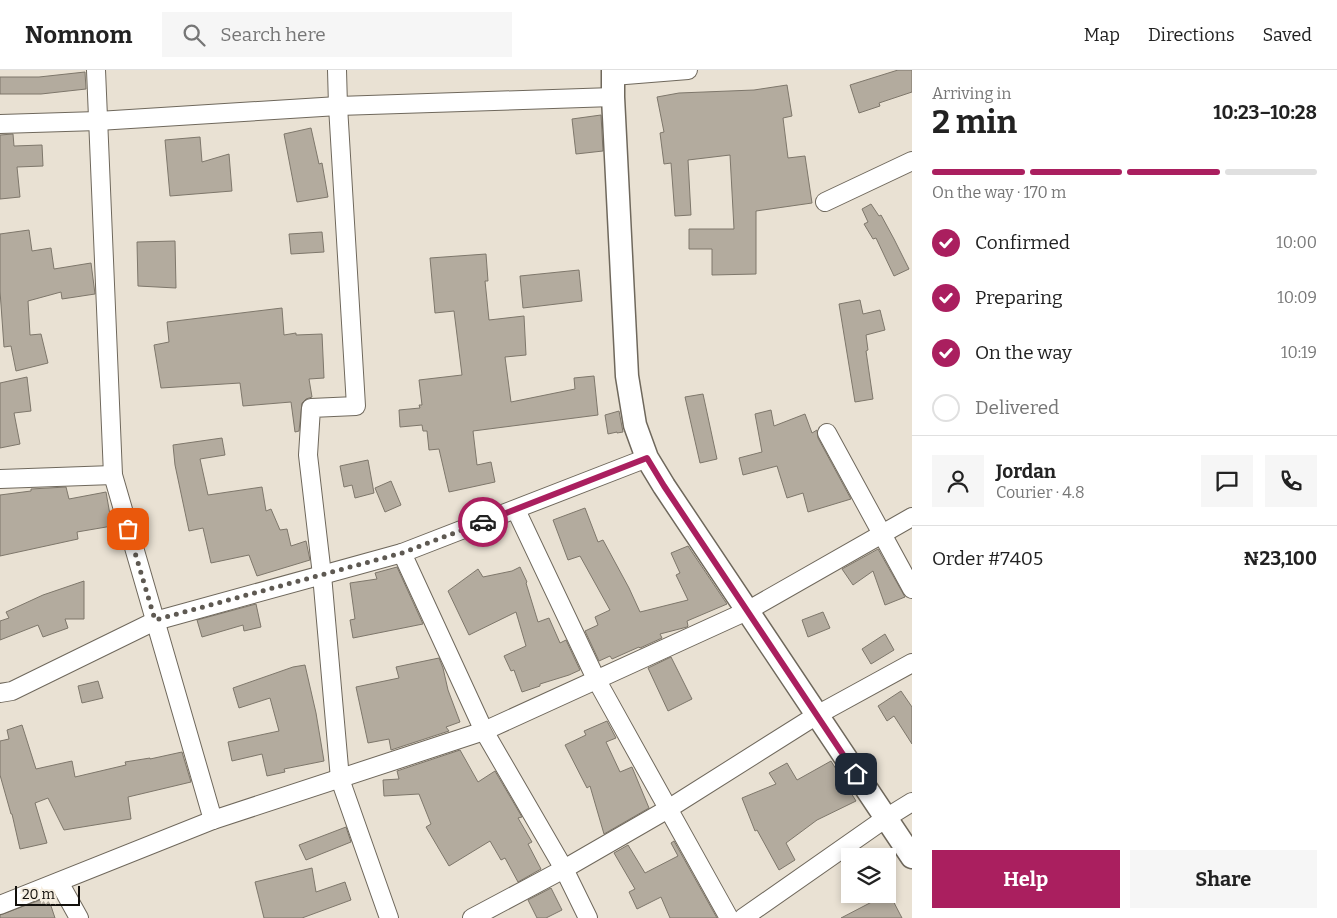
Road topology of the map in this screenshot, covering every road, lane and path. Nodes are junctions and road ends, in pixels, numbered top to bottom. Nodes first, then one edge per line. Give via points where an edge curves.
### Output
1 (96, 70) edge
2 (337, 70) edge
3 (688, 70) edge
4 (613, 81) edge
5 (338, 106) junction
6 (98, 121) junction
7 (0, 124) edge
8 (912, 161) edge
9 (825, 202) dead end
10 (827, 433) dead end
11 (647, 458) junction
12 (113, 475) junction
13 (0, 479) edge
14 (516, 510) junction
15 (912, 517) edge
16 (882, 533) junction
17 (402, 553) junction
18 (322, 575) junction
19 (912, 590) edge
20 (747, 611) junction
21 (155, 620) junction
22 (912, 662) edge
23 (596, 679) junction
24 (0, 693) edge
25 (817, 715) junction
26 (484, 731) junction
27 (340, 779) junction
28 (912, 802) edge
29 (668, 809) junction
30 (886, 818) junction
31 (213, 820) junction
32 (912, 857) edge
33 (564, 869) junction
34 (59, 882) junction
35 (0, 905) edge
36 (79, 918) edge
37 (389, 918) edge
38 (472, 918) edge
39 (588, 918) edge
40 (729, 918) edge
41 (743, 918) edge

1 - 6 street
2 - 5 street
3 - 4 street
4 - 5 street
4 - 11 street via 627,376 635,425
5 - 6 street
5 - 18 street via 356,406 311,408 308,455
6 - 7 street
6 - 12 street
8 - 9 street
10 - 16 street
11 - 14 street
11 - 20 street
12 - 13 street
12 - 21 street
14 - 17 street
14 - 23 street
15 - 16 street
16 - 19 street
16 - 20 street
17 - 18 street
17 - 26 street
18 - 21 street
18 - 27 street
20 - 23 street
20 - 25 street
21 - 24 street via 12,691
21 - 31 street
22 - 25 street
23 - 26 street
23 - 29 street
25 - 29 street
25 - 30 street
26 - 27 street
26 - 33 street
27 - 31 street
27 - 37 street
28 - 30 street
29 - 33 street
29 - 40 street
30 - 32 street
30 - 41 street
31 - 34 street
33 - 38 street
33 - 39 street
34 - 35 street
34 - 36 street

